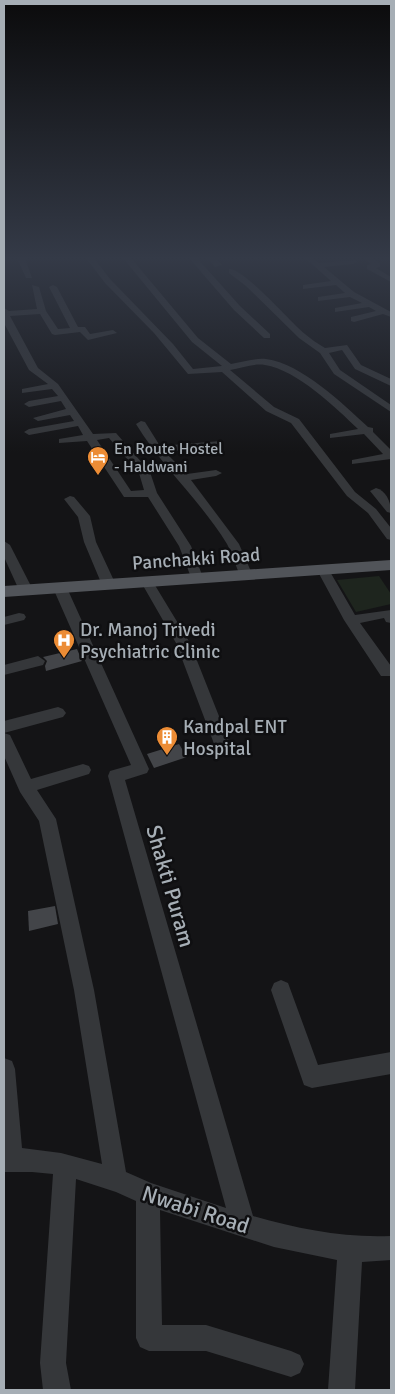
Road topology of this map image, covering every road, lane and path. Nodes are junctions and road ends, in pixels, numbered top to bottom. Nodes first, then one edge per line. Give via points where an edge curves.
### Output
1 (11, 323) edge
2 (49, 323) edge
3 (72, 323) edge
4 (149, 323) edge
5 (181, 323) edge
6 (253, 323) edge
7 (289, 323) edge
8 (76, 330) junction
9 (113, 333) dead end
10 (267, 336) dead end
11 (323, 351) junction
12 (227, 368) junction
13 (391, 383) edge
14 (55, 386) junction
15 (25, 391) dead end
16 (64, 398) junction
17 (29, 404) dead end
18 (391, 409) edge
19 (73, 411) junction
20 (38, 418) dead end
21 (80, 423) junction
22 (141, 424) dead end
23 (368, 430) junction
24 (29, 432) dead end
25 (334, 436) dead end
26 (90, 438) junction
27 (63, 441) dead end
28 (217, 443) dead end
29 (158, 450) junction
30 (391, 456) edge
31 (356, 462) dead end
32 (216, 474) dead end
33 (184, 478) junction
34 (376, 491) dead end
35 (151, 493) junction
36 (70, 499) dead end
37 (391, 510) edge
38 (391, 536) edge
39 (4, 545) edge
40 (391, 565) edge
41 (323, 570) junction
42 (248, 576) junction
43 (198, 580) junction
44 (147, 582) junction
45 (109, 585) junction
46 (60, 588) junction
47 (26, 590) junction
48 (4, 592) edge
49 (19, 617) dead end
50 (391, 619) edge
51 (351, 620) junction
52 (4, 621) edge
53 (38, 661) dead end
54 (4, 670) edge
55 (391, 671) edge
56 (58, 713) dead end
57 (4, 727) edge
58 (4, 739) edge
59 (224, 749) dead end
60 (83, 770) dead end
61 (26, 787) junction
62 (281, 990) dead end
63 (391, 1063) edge
64 (4, 1069) edge
65 (8, 1161) edge
66 (66, 1165) junction
67 (116, 1180) junction
68 (148, 1194) junction
69 (243, 1225) junction
70 (391, 1248) edge
71 (350, 1249) junction
72 (291, 1364) dead end
73 (58, 1390) edge
74 (342, 1390) edge

1 - 14 street via 34,370
2 - 8 street via 55,332
3 - 8 street
4 - 12 street via 191,372
5 - 12 street
6 - 10 street
7 - 11 street
8 - 9 street via 82,329 88,336
11 - 13 street via 344,347 358,367
11 - 18 street via 337,372
12 - 23 street via 264,362 293,371
12 - 38 street via 270,409 295,421 351,494 372,511
14 - 15 street
14 - 16 street
16 - 17 street
16 - 19 street
19 - 20 street
19 - 21 street
21 - 24 street
21 - 26 street
22 - 29 street
23 - 25 street
23 - 30 street
26 - 27 street
26 - 35 street via 128,495
26 - 35 street via 112,435 144,472
28 - 29 street
29 - 33 street
30 - 31 street
32 - 33 street
33 - 42 street via 233,544
34 - 37 street
35 - 43 street via 185,546
36 - 45 street via 84,516 90,542
39 - 47 street
40 - 41 main road, Panchakki Road
41 - 42 main road, Panchakki Road
41 - 51 street
42 - 43 main road, Panchakki Road
43 - 44 main road, Panchakki Road
44 - 45 main road, Panchakki Road
44 - 59 street via 183,643
45 - 46 main road, Panchakki Road
46 - 47 main road, Panchakki Road
46 - 69 street, Shakti Puram via 141,769 116,776
47 - 48 main road, Panchakki Road
49 - 52 street
50 - 51 street via 387,613
51 - 55 street via 386,672
53 - 54 street
56 - 57 street
58 - 61 street
60 - 61 street
61 - 67 street via 47,819 84,990
62 - 63 street via 312,1077
64 - 65 street
65 - 66 street, Nwabi Road via 37,1160
66 - 67 street, Nwabi Road
66 - 73 street via 53,1363
67 - 68 street, Nwabi Road
68 - 69 street, Nwabi Road
68 - 72 street via 150,1338 206,1338
69 - 71 street, Nwabi Road
70 - 71 street, Nwabi Road
71 - 74 street

